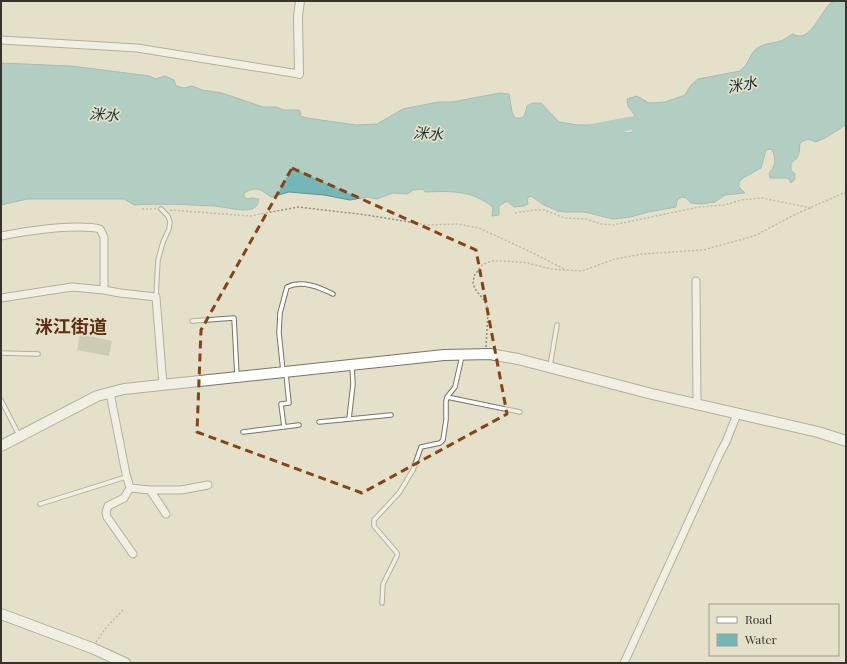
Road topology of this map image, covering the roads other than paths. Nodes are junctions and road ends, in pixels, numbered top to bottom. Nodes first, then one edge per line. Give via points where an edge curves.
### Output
1 (300, 1) edge
2 (1, 40) edge
3 (299, 74) joint
4 (161, 209) road end
5 (1, 236) edge
6 (696, 281) dead end
7 (104, 290) junction
8 (333, 294) dead end
9 (156, 297) junction
10 (1, 298) edge
11 (192, 321) dead end
12 (557, 325) dead end
13 (1, 353) edge
14 (38, 354) dead end
15 (462, 355) junction
16 (352, 365) junction
17 (550, 367) junction
18 (284, 372) junction
19 (237, 377) junction
20 (163, 385) junction
21 (110, 393) junction
22 (447, 397) junction
23 (1, 400) edge
24 (697, 404) junction
25 (520, 412) dead end
26 (738, 414) junction
27 (391, 415) dead end
28 (349, 419) junction
29 (319, 422) dead end
30 (299, 425) dead end
31 (284, 427) junction
32 (243, 432) dead end
33 (20, 437) junction
34 (845, 439) edge
35 (1, 446) edge
36 (126, 477) junction
37 (208, 486) dead end
38 (130, 488) junction
39 (150, 490) junction
40 (40, 504) dead end
41 (166, 514) dead end
42 (134, 554) dead end
43 (382, 603) dead end
44 (1, 614) edge
45 (125, 663) edge
46 (624, 663) edge

1 - 3 street
2 - 3 street via 137,48
4 - 9 lane via 170,222 158,260
5 - 7 street via 61,227 94,227 100,230 104,237
6 - 24 street
7 - 9 street
7 - 10 street via 72,287
8 - 18 lane via 319,287 303,284 292,284 287,287 280,313 279,333
9 - 20 street
11 - 19 lane via 234,318
12 - 17 lane
13 - 14 lane
15 - 16 main road
15 - 17 main road via 486,354 518,358
15 - 22 lane via 454,387
16 - 18 main road
16 - 28 lane via 353,384
17 - 24 main road
18 - 19 main road
18 - 31 lane via 289,403 281,404
19 - 20 main road
20 - 21 main road
21 - 33 main road via 97,396
21 - 36 street
22 - 25 lane
22 - 43 lane via 443,440 421,447 413,470 399,493 374,520 374,526 397,553 383,584
23 - 33 lane
24 - 26 main road
26 - 34 main road
26 - 46 street
27 - 28 lane
28 - 29 lane
30 - 31 lane
31 - 32 lane
33 - 35 main road
36 - 38 street
36 - 40 lane
37 - 39 street via 181,490
38 - 39 street
38 - 42 street via 124,498 108,506 106,512
39 - 41 street
44 - 45 main road

